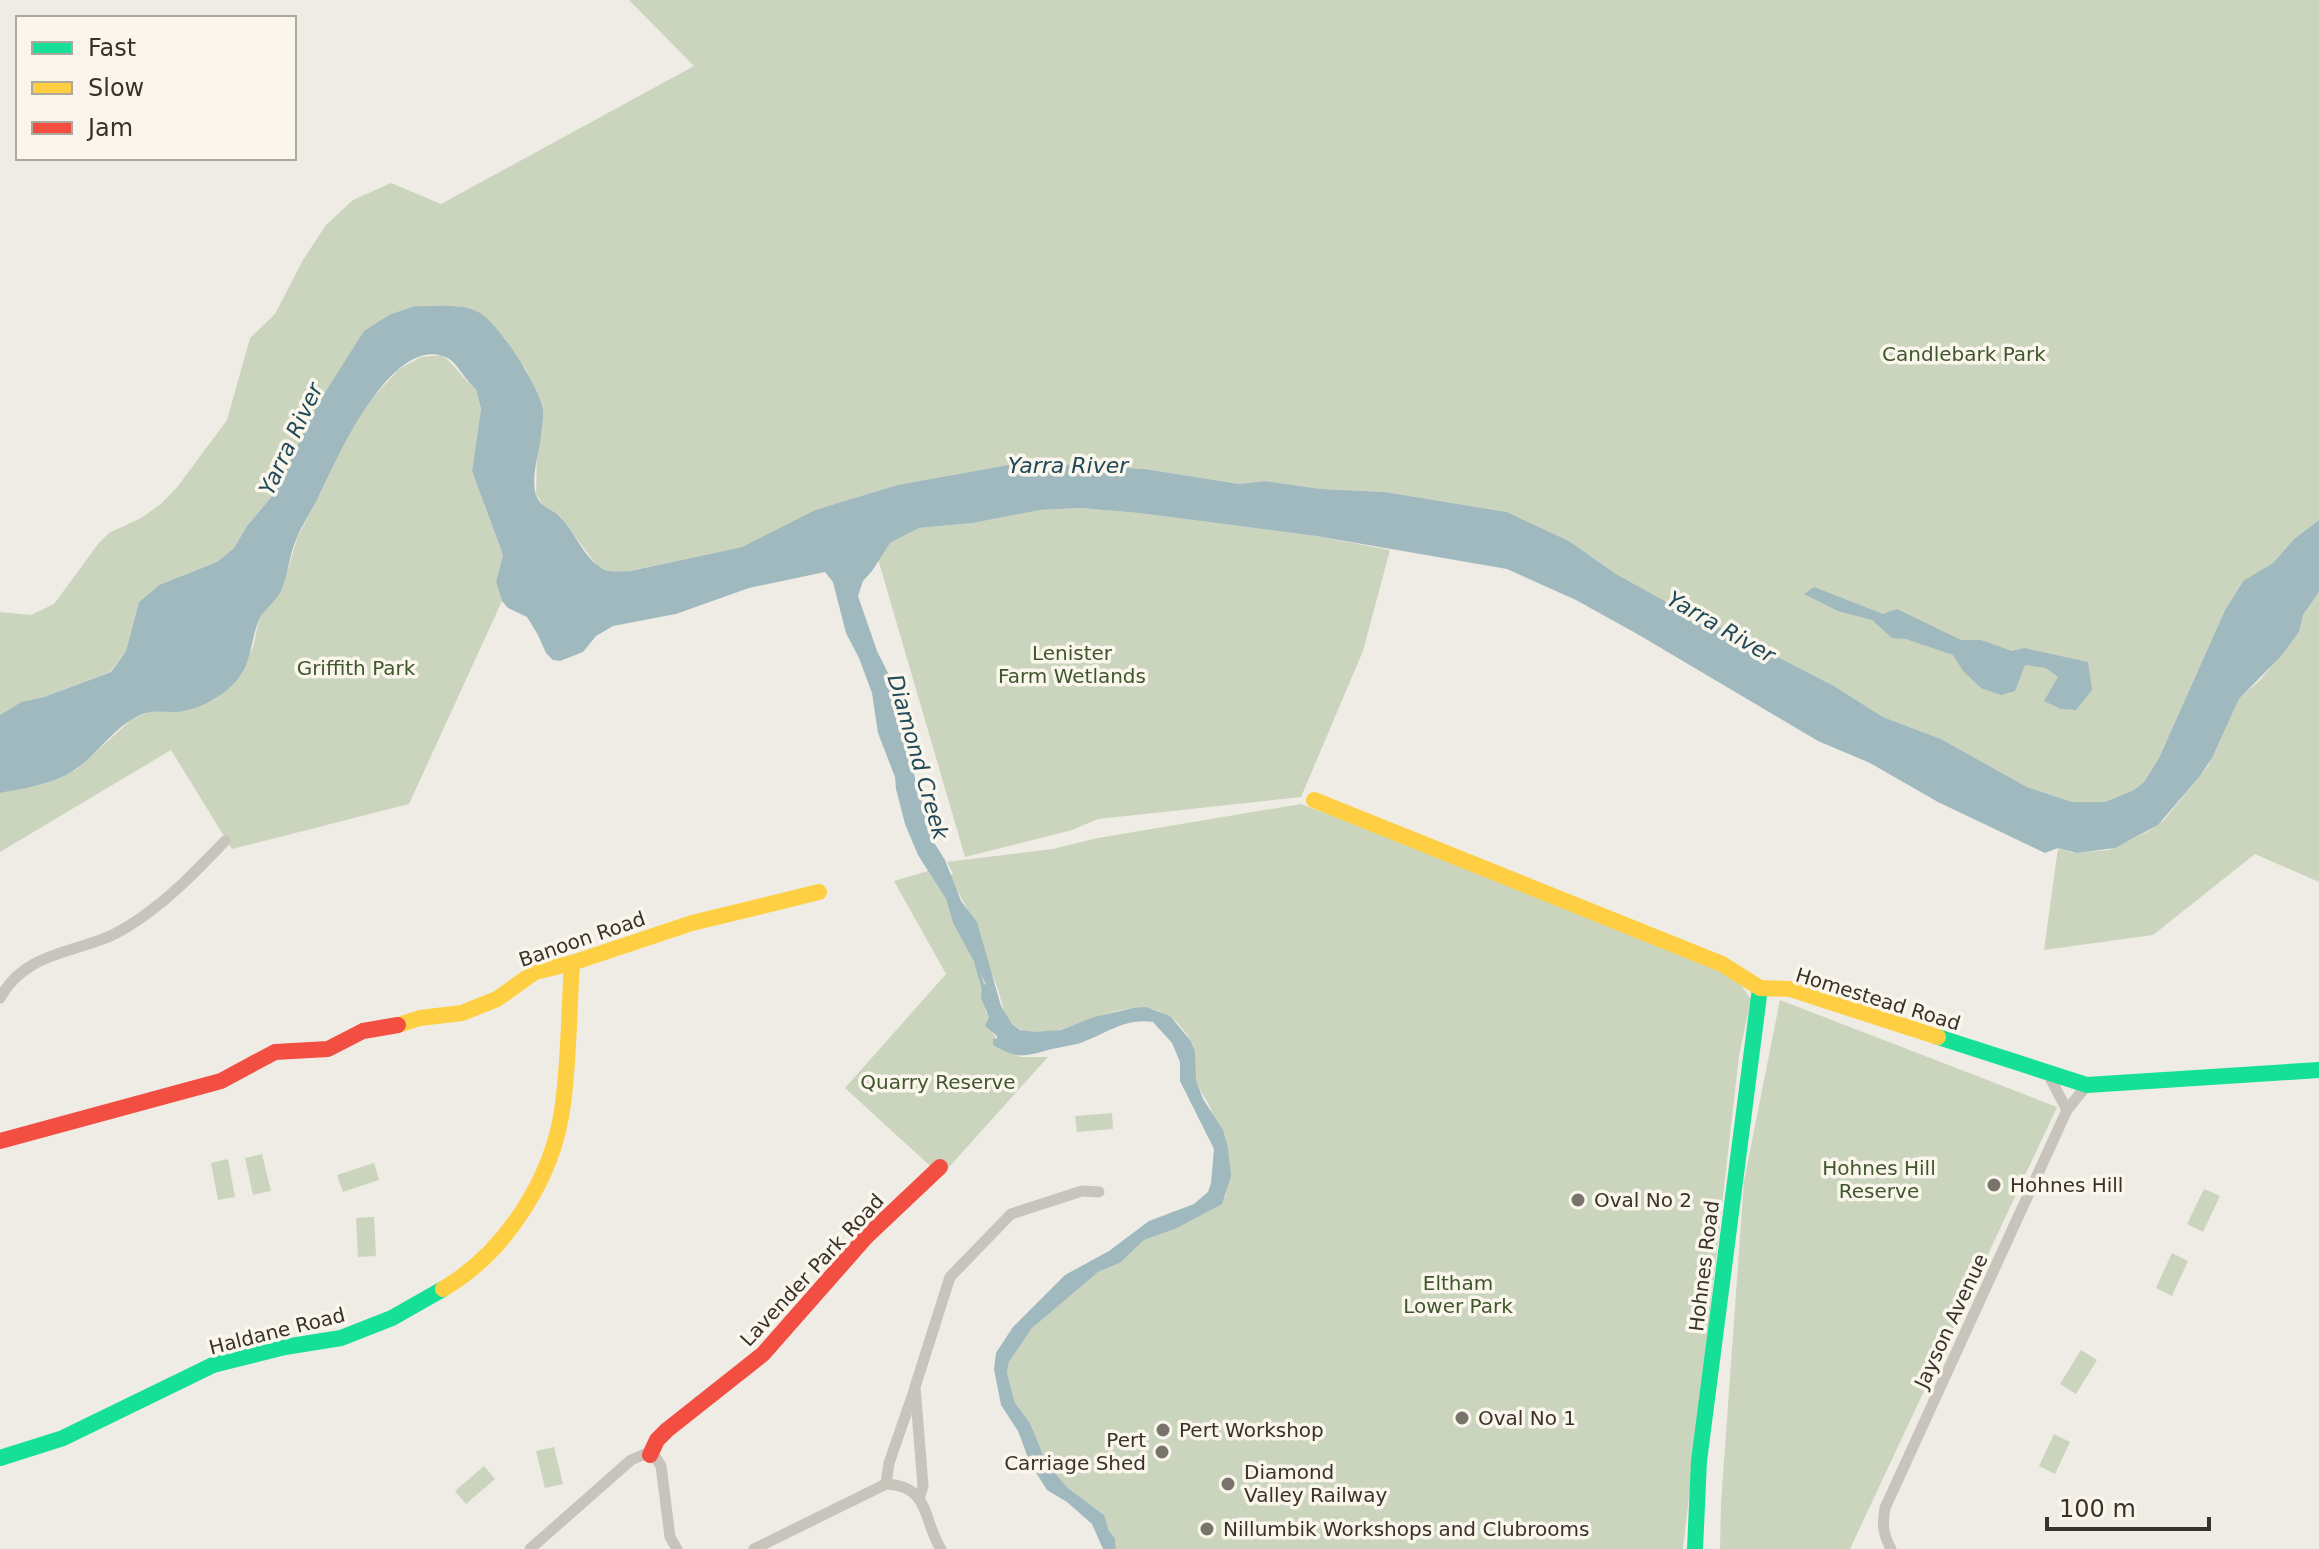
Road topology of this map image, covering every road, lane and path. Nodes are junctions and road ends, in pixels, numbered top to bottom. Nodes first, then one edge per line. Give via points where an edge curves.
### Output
1 (1314, 800) dead end
2 (225, 841) dead end
3 (819, 892) dead end
4 (572, 963) junction
5 (1760, 988) junction
6 (0, 998) edge
7 (2319, 1070) edge
8 (2048, 1074) junction
9 (2087, 1085) junction
10 (2067, 1110) junction
11 (0, 1141) edge
12 (940, 1167) dead end
13 (1099, 1192) dead end
14 (915, 1387) junction
15 (650, 1455) junction
16 (0, 1458) edge
17 (886, 1484) junction
18 (919, 1499) junction
19 (530, 1549) edge
20 (677, 1549) edge
21 (754, 1549) edge
22 (941, 1549) edge
23 (1695, 1549) edge
24 (1891, 1549) edge

1 - 5 street, Homestead Road via 1722,964
2 - 6 street via 148,913 101,940 29,965
3 - 4 street, Banoon Road via 692,923
4 - 11 street, Banoon Road via 525,977 497,999 462,1013 363,1031 328,1049 275,1052 221,1081
4 - 16 street, Haldane Road via 563,1106 553,1148 528,1203 495,1248 456,1281 392,1318 341,1338 213,1365 63,1438
5 - 8 street, Homestead Road via 1790,989
5 - 23 street, Hohnes Road via 1699,1461
7 - 9 street, Homestead Road
8 - 9 street, Homestead Road
8 - 10 street
9 - 10 street, Jayson Avenue
10 - 24 street, Jayson Avenue via 1885,1508 1882,1523
12 - 15 street, Lavender Park Road via 866,1237 763,1354 667,1430
13 - 14 street via 1082,1191 1011,1214 955,1271
14 - 17 street
14 - 18 street via 923,1486
15 - 19 street, Lavender Park Road via 631,1460
15 - 20 street via 663,1472 669,1532
17 - 18 street
17 - 21 street
18 - 22 street

